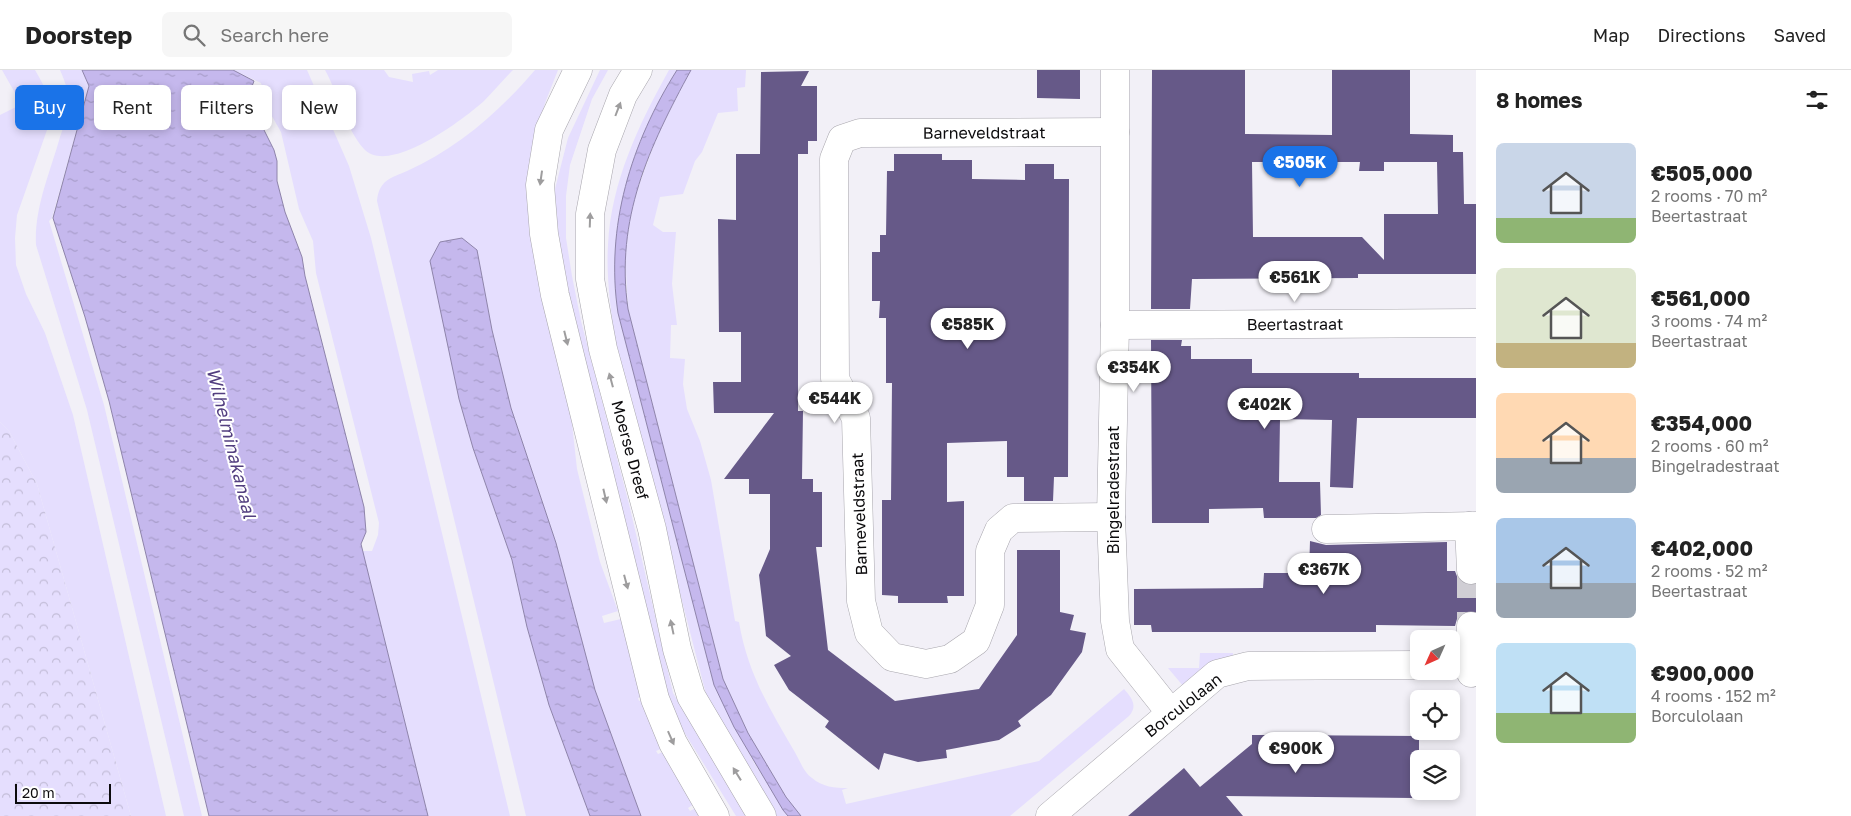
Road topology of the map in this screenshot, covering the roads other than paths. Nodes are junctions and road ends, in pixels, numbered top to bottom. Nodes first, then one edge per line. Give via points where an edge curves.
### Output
1 (578, 70) edge
2 (638, 70) edge
3 (1115, 70) edge
4 (1115, 132) junction
5 (1476, 323) edge
6 (1114, 324) junction
7 (1111, 517) junction
8 (1473, 526) edge
9 (1326, 529) dead end
10 (1471, 570) dead end
11 (1471, 626) dead end
12 (1410, 665) edge
13 (1466, 672) edge
14 (1170, 712) junction
15 (1061, 813) edge
16 (715, 816) edge
17 (762, 816) edge

1 -> 16 street via 549,130 540,185 553,287 655,699 673,743
17 -> 2 street, Moerse Dreef via 691,696 677,649 652,529 603,349 590,279 590,214 602,150 623,95
3 - 4 street, Bingelradestraat
4 - 6 street, Bingelradestraat
4 - 7 street, Barneveldstraat via 860,133 842,139 834,159 835,379 856,418 861,601 869,633 892,657 926,664 950,659 976,641 990,605 990,551 999,530 1013,518
5 - 6 street, Beertastraat
6 - 7 street, Bingelradestraat
7 - 14 street, Bingelradestraat via 1115,621 1120,649
8 - 9 street
8 - 10 street
11 - 13 street
12 - 14 street, Borculolaan via 1248,666 1217,674
14 - 15 street, Borculolaan

